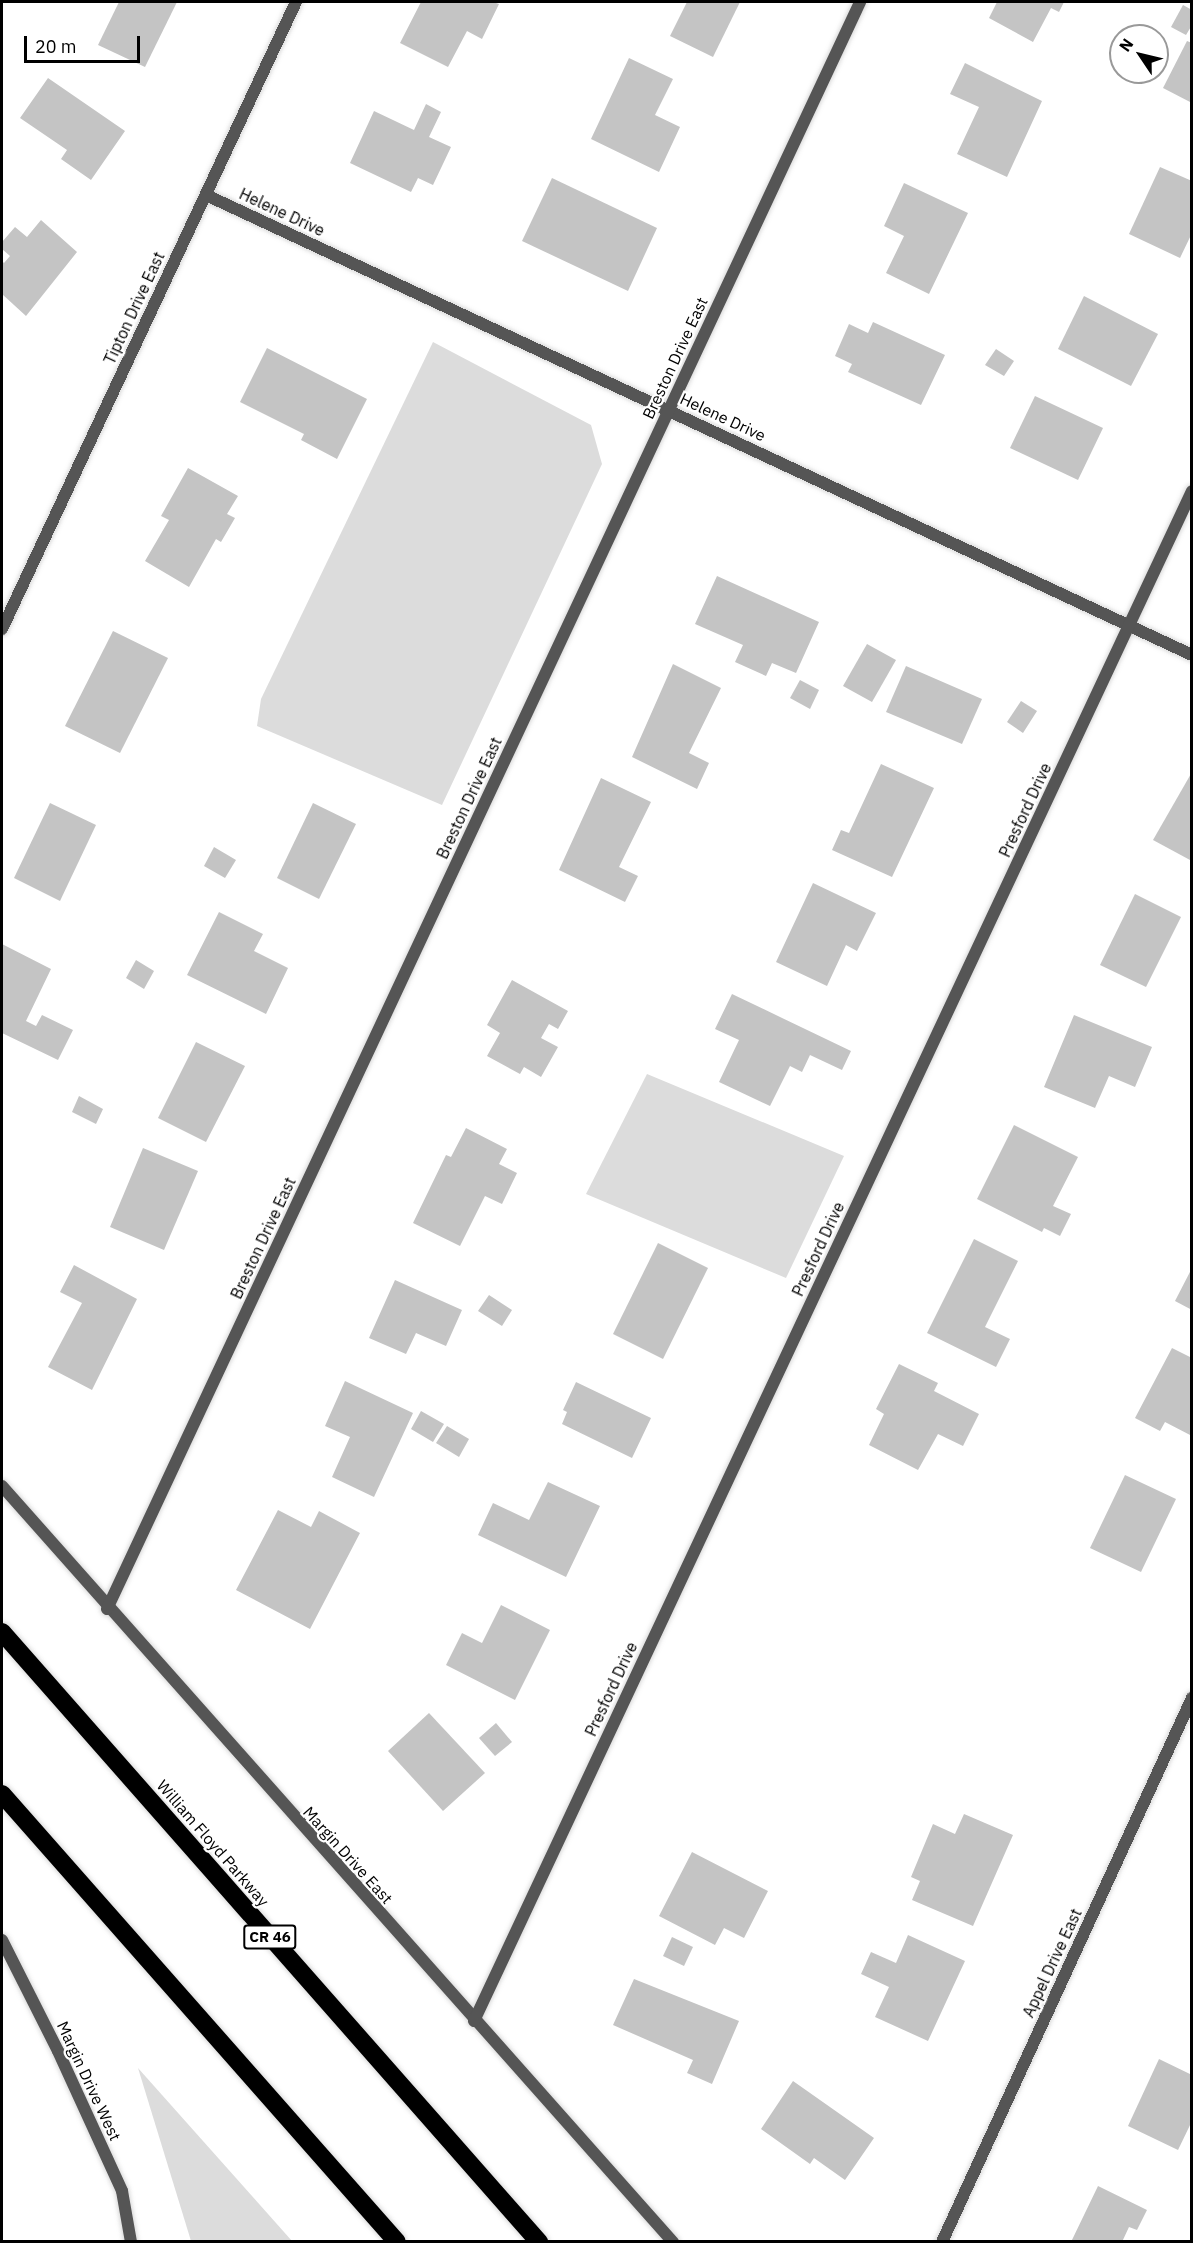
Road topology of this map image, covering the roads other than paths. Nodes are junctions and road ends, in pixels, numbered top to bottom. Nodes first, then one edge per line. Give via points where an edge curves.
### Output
1 (296, 2) edge
2 (860, 2) edge
3 (206, 195) junction
4 (669, 410) junction
5 (1191, 491) edge
6 (1129, 626) junction
7 (2, 629) edge
8 (1191, 655) edge
9 (2, 1486) edge
10 (107, 1609) junction
11 (2, 1632) edge
12 (1191, 1698) edge
13 (2, 1794) edge
14 (2, 1940) edge
15 (474, 2021) junction
16 (132, 2241) edge
17 (397, 2241) edge
18 (539, 2241) edge
19 (674, 2241) edge
20 (942, 2241) edge

1 - 3 street, Tipton Drive East
2 - 4 street, Breston Drive East
3 - 4 street, Helene Drive
3 - 7 street, Tipton Drive East
4 - 6 street, Helene Drive
4 - 10 street, Breston Drive East
5 - 6 street, Presford Drive
6 - 8 street, Helene Drive
6 - 15 street, Presford Drive
9 - 10 street, Margin Drive East
10 - 15 street, Margin Drive East
11 - 18 highway, William Floyd Parkway / CR 46
12 - 20 street, Appel Drive East
13 - 17 highway
14 - 16 street, Margin Drive West via 122,2191
15 - 19 street, Margin Drive East

